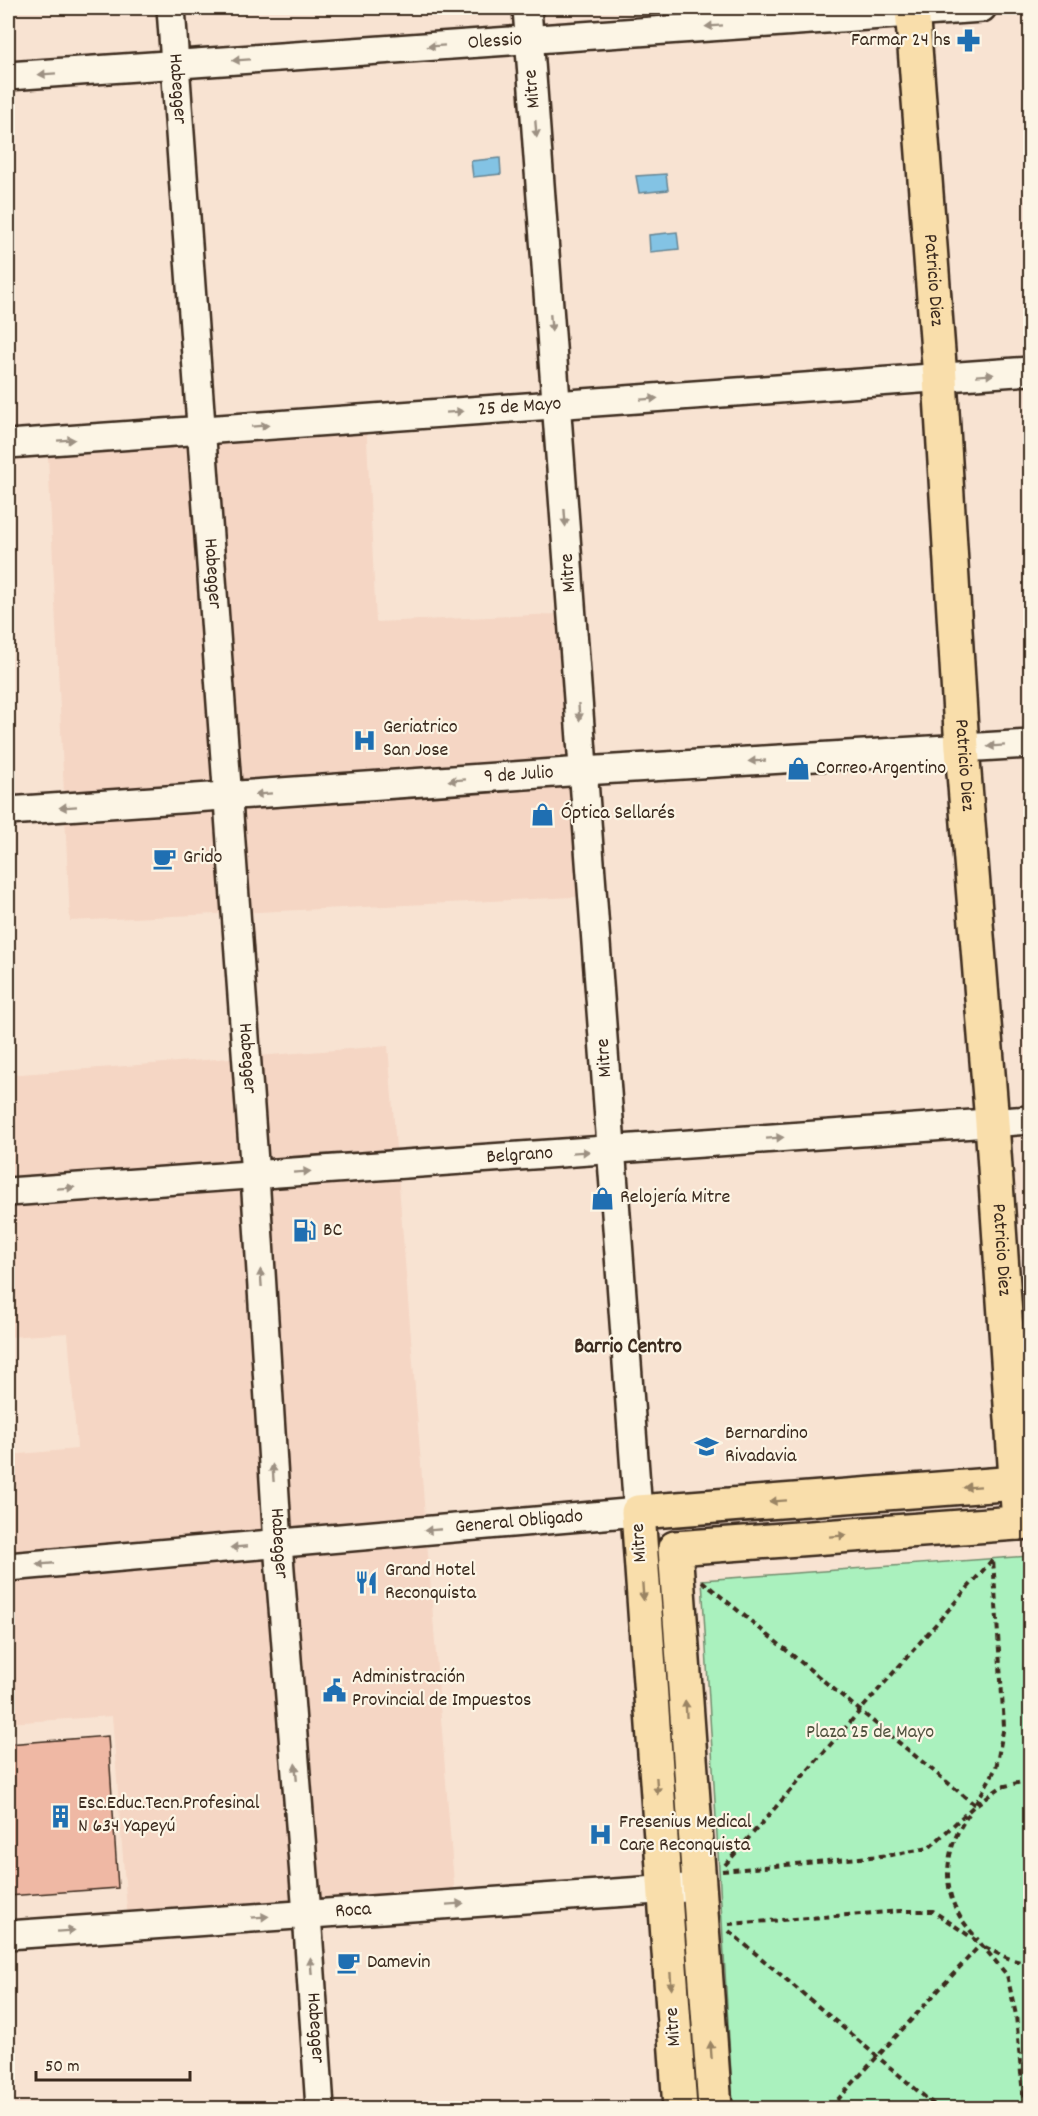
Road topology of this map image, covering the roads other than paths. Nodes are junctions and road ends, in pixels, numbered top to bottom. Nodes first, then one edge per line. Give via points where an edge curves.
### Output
1 (171, 8) edge
2 (527, 8) edge
3 (982, 8) edge
4 (912, 10) edge
5 (529, 39) junction
6 (175, 64) junction
7 (8, 76) edge
8 (1030, 371) edge
9 (940, 378) junction
10 (558, 405) junction
11 (202, 430) junction
12 (8, 444) edge
13 (1030, 744) edge
14 (962, 748) junction
15 (583, 771) junction
16 (226, 797) junction
17 (8, 811) edge
18 (1030, 1120) edge
19 (993, 1123) junction
20 (612, 1150) junction
21 (255, 1176) junction
22 (8, 1192) edge
23 (1024, 1483) edge
24 (638, 1512) junction
25 (1025, 1522) edge
26 (278, 1544) junction
27 (8, 1567) edge
28 (699, 1887) junction
29 (664, 1889) junction
30 (308, 1914) junction
31 (8, 1935) edge
32 (321, 2109) edge
33 (680, 2109) edge
34 (715, 2109) edge

1 - 6 street, Habegger
2 - 5 street, Mitre
3 - 4 street, Olessio
4 -> 5 street, Olessio
4 - 9 main road, Patricio Diez
5 -> 6 street, Olessio
5 -> 10 street, Mitre
6 -> 7 street, Olessio
6 - 11 street, Habegger
9 -> 8 street, 25 de Mayo
10 -> 9 street, 25 de Mayo
9 - 14 main road, Patricio Diez
11 -> 10 street, 25 de Mayo
10 -> 15 street, Mitre
12 -> 11 street, 25 de Mayo
11 - 16 street, Habegger
13 -> 14 street, 9 de Julio
14 -> 15 street, 9 de Julio
14 - 19 main road, Patricio Diez
15 -> 16 street, 9 de Julio
15 - 20 street, Mitre
16 -> 17 street, 9 de Julio
16 - 21 street, Habegger
18 - 19 street, Belgrano
20 -> 19 street, Belgrano
19 - 23 main road, Patricio Diez
21 -> 20 street, Belgrano
20 - 24 street, Mitre
22 -> 21 street, Belgrano
26 -> 21 street, Habegger
23 -> 24 main road, General Obligado
23 - 25 main road, Patricio Diez
24 -> 26 street, General Obligado
24 -> 29 main road, Mitre
28 -> 25 main road, Mitre via 675,1548
26 -> 27 street, General Obligado
30 -> 26 street, Habegger
28 - 29 street, Roca
34 -> 28 main road, Mitre
30 -> 29 street, Roca
29 -> 33 main road, Mitre
31 -> 30 street, Roca
32 -> 30 street, Habegger

